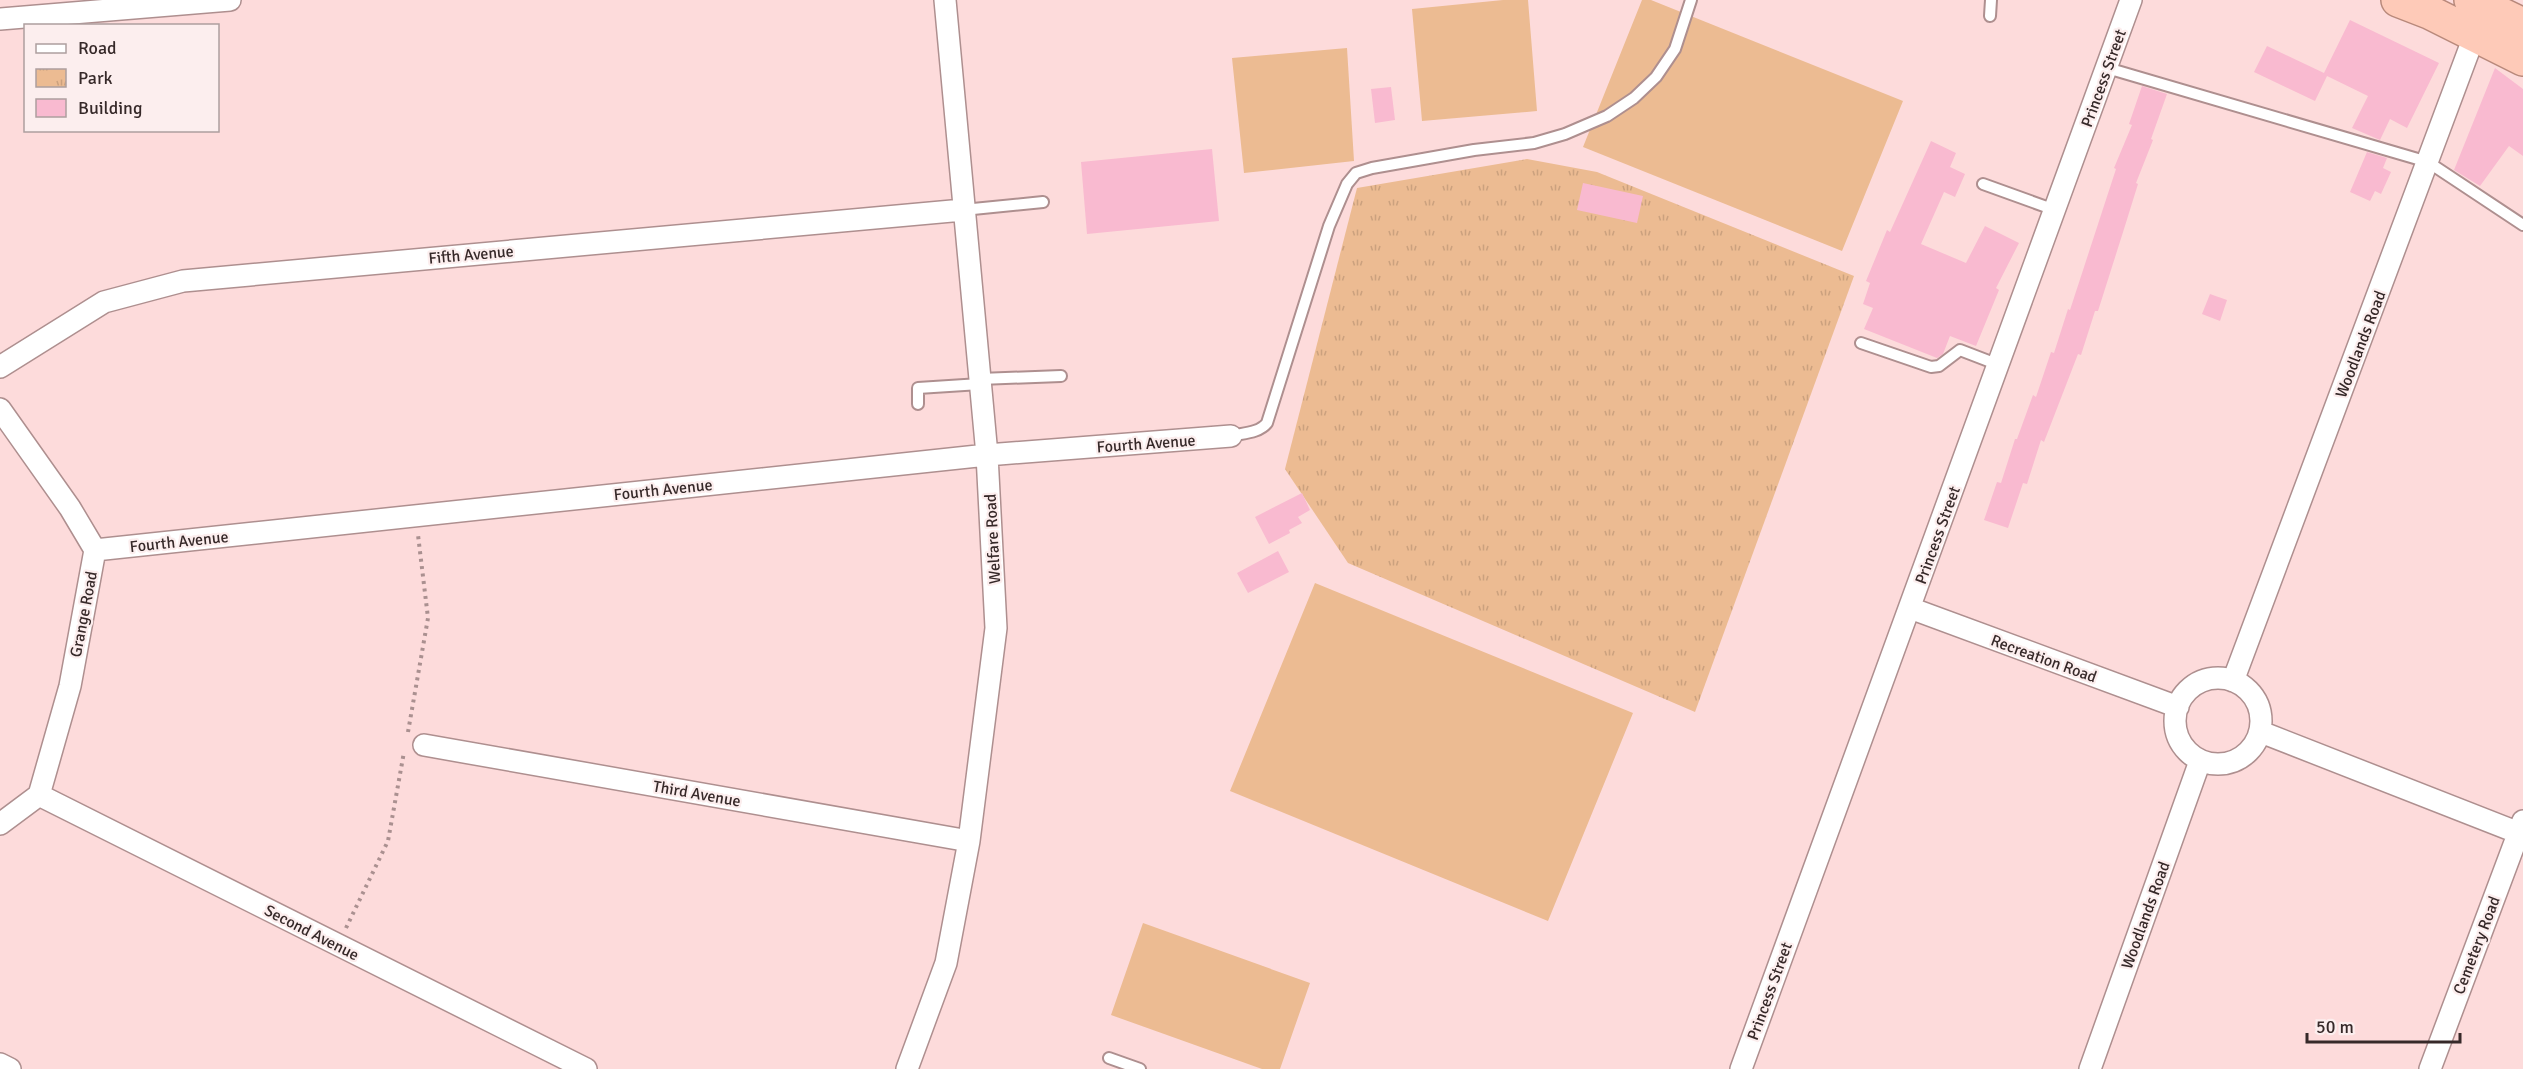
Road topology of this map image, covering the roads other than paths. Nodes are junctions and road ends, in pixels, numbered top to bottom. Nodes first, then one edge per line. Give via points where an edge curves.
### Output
1 (230, 0) edge
2 (945, 0) edge
3 (1691, 0) edge
4 (1991, 0) edge
5 (2131, 0) edge
6 (2398, 0) edge
7 (2479, 14) edge
8 (1990, 16) dead end
9 (0, 19) edge
10 (2523, 25) edge
11 (2523, 59) edge
12 (2107, 68) junction
13 (2428, 162) junction
14 (1983, 184) dead end
15 (1043, 202) dead end
16 (963, 210) junction
17 (2055, 210) junction
18 (2523, 225) edge
19 (1861, 343) dead end
20 (1999, 365) junction
21 (0, 367) edge
22 (1062, 376) dead end
23 (980, 382) junction
24 (918, 404) dead end
25 (0, 410) edge
26 (1231, 436) joint
27 (987, 455) junction
28 (95, 550) junction
29 (1910, 608) junction
30 (2233, 681) junction
31 (2178, 707) junction
32 (2261, 732) junction
33 (424, 745) dead end
34 (2200, 761) junction
35 (39, 795) junction
36 (0, 824) edge
37 (2521, 827) edge
38 (969, 841) junction
39 (1109, 1058) dead end
40 (0, 1064) edge
41 (10, 1069) edge
42 (586, 1069) edge
43 (907, 1069) edge
44 (1140, 1069) edge
45 (1741, 1069) edge
46 (2090, 1069) edge
47 (2430, 1069) edge

1 - 9 street
2 - 16 street, Welfare Road
3 - 26 lane via 1675,49 1656,77 1607,116 1534,143 1474,150 1356,173 1347,184 1329,226 1267,423 1257,431
4 - 8 lane
5 - 12 street, Princess Street
6 - 7 highway
7 - 10 highway
7 - 11 highway
7 - 13 street, Woodlands Road
12 - 13 lane
12 - 17 street, Princess Street
13 - 18 lane
13 - 30 street, Woodlands Road
14 - 17 lane
15 - 16 lane
16 - 21 street, Fifth Avenue via 183,281 104,302
16 - 23 street, Welfare Road
17 - 20 street, Princess Street
19 - 20 lane via 1931,367 1939,366 1960,350
20 - 29 street, Princess Street
22 - 23 lane
23 - 24 lane via 918,388
23 - 27 street, Welfare Road
25 - 28 street, Grange Road
26 - 27 street, Fourth Avenue
27 - 28 street, Fourth Avenue
27 - 38 street, Welfare Road via 996,628
28 - 35 street, Grange Road via 70,686
29 - 31 street, Recreation Road
29 - 45 street, Princess Street
30 - 31 street via 2203,681 2190,688
30 - 32 street via 2254,696 2260,710
31 - 34 street via 2176,729 2181,744
32 - 34 street via 2254,746 2236,761 2221,765
32 - 37 street
33 - 38 street, Third Avenue
34 - 46 street, Woodlands Road
35 - 36 street
35 - 42 street, Second Avenue
37 - 47 street, Cemetery Road
38 - 43 street, Welfare Road via 946,963
39 - 44 lane
40 - 41 street

